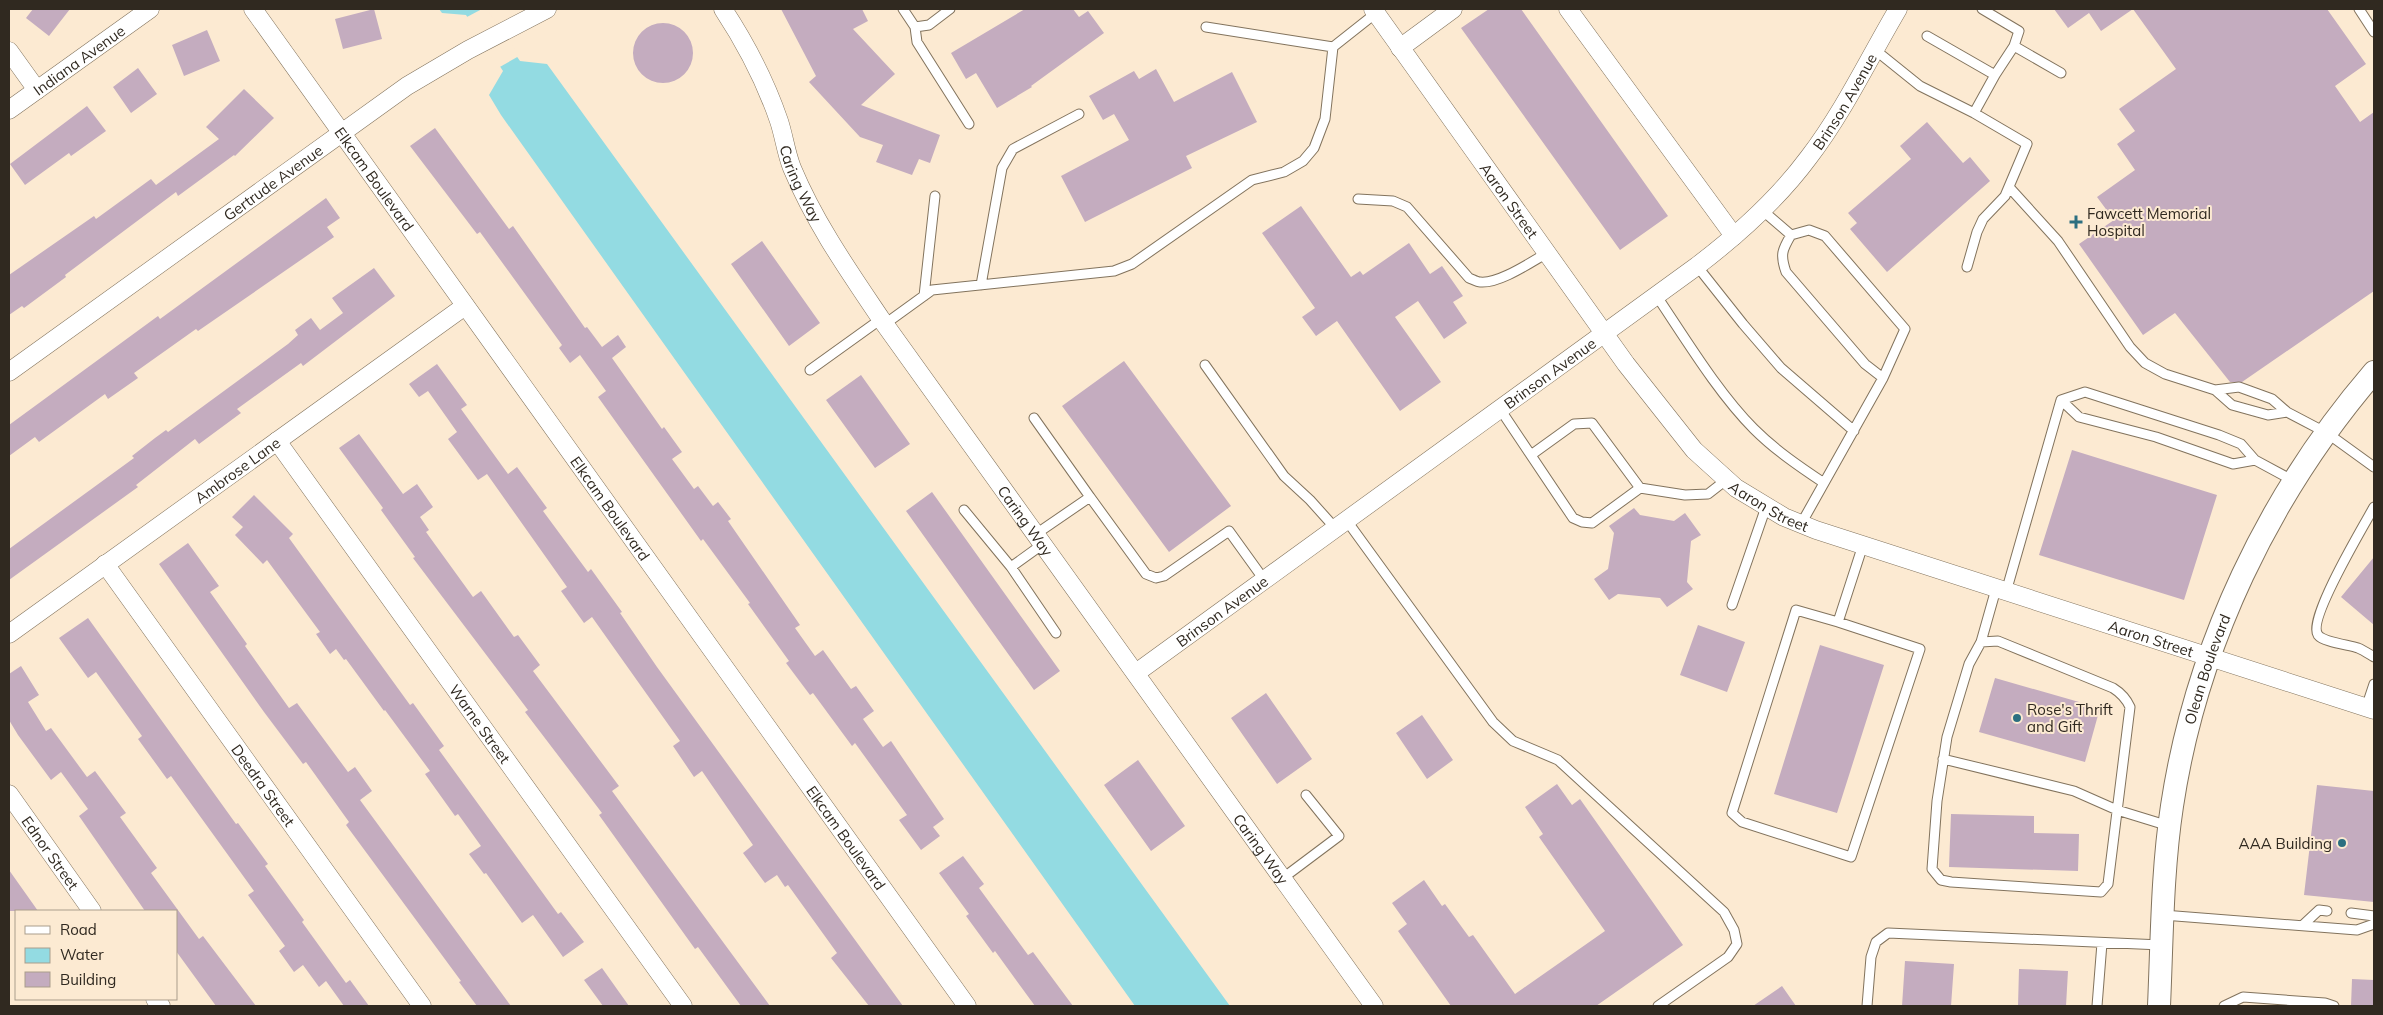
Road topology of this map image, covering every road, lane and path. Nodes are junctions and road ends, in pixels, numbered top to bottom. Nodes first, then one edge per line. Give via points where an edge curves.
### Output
1 (150, 9) edge
2 (253, 9) edge
3 (547, 9) edge
4 (723, 9) edge
5 (903, 9) edge
6 (950, 9) edge
7 (1454, 9) edge
8 (1568, 9) edge
9 (1898, 9) edge
10 (1982, 9) edge
11 (2359, 9) edge
12 (1374, 11) edge
13 (914, 27) junction
14 (1206, 27) dead end
15 (2374, 32) edge
16 (1927, 36) dead end
17 (2014, 46) junction
18 (1333, 47) junction
19 (1400, 48) junction
20 (1874, 49) junction
21 (9, 51) edge
22 (2061, 73) dead end
23 (1995, 75) junction
24 (37, 90) junction
25 (9, 110) edge
26 (1974, 113) junction
27 (1078, 114) dead end
28 (969, 124) dead end
29 (342, 133) junction
30 (2009, 187) junction
31 (935, 196) dead end
32 (1358, 199) dead end
33 (1762, 210) junction
34 (1791, 235) junction
35 (1734, 236) junction
36 (1547, 253) junction
37 (1697, 266) junction
38 (1968, 267) dead end
39 (981, 285) junction
40 (1656, 295) junction
41 (924, 296) junction
42 (465, 306) junction
43 (884, 322) junction
44 (1605, 333) junction
45 (1205, 365) dead end
46 (810, 370) dead end
47 (9, 372) edge
48 (2374, 372) edge
49 (1883, 378) junction
50 (2215, 390) junction
51 (2061, 400) junction
52 (1500, 409) junction
53 (2287, 412) junction
54 (1034, 418) dead end
55 (1854, 431) junction
56 (2327, 433) junction
57 (277, 441) junction
58 (1531, 455) junction
59 (2255, 460) junction
60 (2374, 467) edge
61 (1726, 480) junction
62 (2294, 481) junction
63 (1824, 483) junction
64 (1640, 488) junction
65 (1090, 497) junction
66 (2374, 506) edge
67 (1766, 507) junction
68 (964, 510) dead end
69 (1801, 524) junction
70 (1341, 525) junction
71 (1040, 539) junction
72 (1863, 546) junction
73 (105, 564) junction
74 (1011, 567) junction
75 (1265, 581) junction
76 (2001, 590) junction
77 (1732, 604) dead end
78 (1838, 622) junction
79 (1056, 633) dead end
80 (9, 634) edge
81 (1982, 642) junction
82 (2209, 658) junction
83 (2374, 658) edge
84 (1136, 673) junction
85 (2374, 684) edge
86 (2370, 709) edge
87 (1943, 759) junction
88 (9, 794) edge
89 (1306, 795) dead end
90 (2117, 810) junction
91 (2170, 826) junction
92 (1283, 878) junction
93 (91, 910) edge
94 (2327, 911) dead end
95 (2350, 913) dead end
96 (2162, 915) junction
97 (2374, 916) edge
98 (2304, 924) junction
99 (2374, 924) edge
100 (2102, 942) junction
101 (2161, 946) junction
102 (422, 1006) edge
103 (682, 1006) edge
104 (967, 1006) edge
105 (1374, 1006) edge
106 (1658, 1006) edge
107 (1867, 1006) edge
108 (2097, 1006) edge
109 (2159, 1006) edge
110 (2224, 1006) edge
111 (2334, 1006) edge

1 - 24 street, Indiana Avenue
2 - 29 street, Elkcam Boulevard
3 - 29 street, Gertrude Avenue via 407,86
4 - 43 street, Caring Way via 761,74 791,166 811,208 828,240
5 - 13 lane
6 - 13 lane via 929,25
7 - 19 street
8 - 35 street
9 - 20 street, Brinson Avenue
10 - 17 lane via 2019,31
11 - 15 lane
12 - 18 lane
12 - 19 street, Aaron Street
13 - 28 lane via 917,42
14 - 18 lane
16 - 23 lane
17 - 22 lane
17 - 23 lane
18 - 39 lane via 1325,119 1314,148 1303,160 1284,172 1252,180 1132,264 1114,271
19 - 36 street, Aaron Street
20 - 26 lane via 1920,86
20 - 33 street, Brinson Avenue via 1824,136
21 - 24 street
23 - 26 lane
24 - 25 street, Indiana Avenue
26 - 30 lane via 2027,144
27 - 39 lane via 1013,149 1002,168
29 - 42 street, Elkcam Boulevard
29 - 47 street, Gertrude Avenue
30 - 38 lane via 1977,232
30 - 50 lane via 2058,241 2130,347 2145,363 2165,374
31 - 41 lane
32 - 36 lane via 1393,201 1407,207 1469,278 1481,282 1521,268
33 - 34 lane
33 - 35 street, Brinson Avenue
34 - 49 lane via 1781,259 1786,272 1865,364
34 - 49 lane via 1809,230 1825,236 1905,329
35 - 37 street, Brinson Avenue
36 - 44 street, Aaron Street
37 - 40 street, Brinson Avenue
37 - 55 lane via 1781,368
39 - 41 lane via 932,290
40 - 44 street, Brinson Avenue
40 - 63 lane via 1699,359 1754,429
41 - 43 lane
42 - 57 street, Ambrose Lane
42 - 104 street, Elkcam Boulevard
43 - 46 lane
43 - 71 street, Caring Way
44 - 52 street, Brinson Avenue
44 - 61 street, Aaron Street via 1682,436
45 - 70 lane via 1284,476
48 - 56 street, Olean Boulevard
49 - 55 lane
50 - 53 lane via 2239,388 2272,399
50 - 53 lane via 2232,405 2268,416
51 - 59 lane via 2079,417 2156,437 2233,464
51 - 59 lane via 2085,392 2140,408 2242,444
51 - 76 lane
52 - 58 lane
52 - 70 street, Brinson Avenue
53 - 56 lane
54 - 65 lane
55 - 63 lane
56 - 60 lane
56 - 62 street, Olean Boulevard
57 - 73 street, Ambrose Lane
57 - 103 street, Warne Street
58 - 64 lane via 1574,424 1592,422
58 - 64 lane via 1573,518 1582,522 1592,523
59 - 62 lane
61 - 64 lane via 1708,494 1685,495
61 - 67 street, Aaron Street
62 - 82 street, Olean Boulevard via 2257,546
63 - 69 lane
65 - 71 lane
65 - 75 lane via 1146,574 1156,578 1164,576 1229,531
66 - 83 lane via 2336,575 2315,625 2323,639 2359,648
67 - 69 street, Aaron Street
67 - 77 lane
68 - 74 lane
69 - 72 street, Aaron Street
70 - 75 street, Brinson Avenue
70 - 106 lane via 1493,722 1513,741 1558,760 1724,912 1737,944 1728,956
71 - 74 lane
71 - 84 street, Caring Way
72 - 76 street, Aaron Street
72 - 78 lane
73 - 80 street, Ambrose Lane
73 - 102 street, Deedra Street
74 - 79 lane
75 - 84 street, Brinson Avenue
76 - 81 lane
76 - 82 street, Aaron Street
78 - 78 lane via 1796,610 1732,813 1742,822 1851,857 1920,649
81 - 87 lane via 1969,664
81 - 90 lane via 1998,641 2113,688 2126,698 2130,706
82 - 86 street, Aaron Street
82 - 91 street, Olean Boulevard via 2184,746
84 - 92 street, Caring Way
85 - 86 lane
87 - 90 lane via 2074,791
87 - 90 lane via 1932,868 1941,880 2101,892 2108,884
88 - 93 street, Ednor Street
89 - 92 lane via 1340,836
90 - 91 lane
91 - 96 street, Olean Boulevard
92 - 105 street, Caring Way
94 - 98 lane via 2319,910
95 - 97 lane
96 - 98 lane
96 - 101 street, Olean Boulevard
98 - 99 lane via 2357,930
100 - 101 lane
100 - 107 lane via 1888,933 1876,942 1871,957
100 - 108 lane
101 - 109 street, Olean Boulevard
110 - 111 lane via 2243,997

